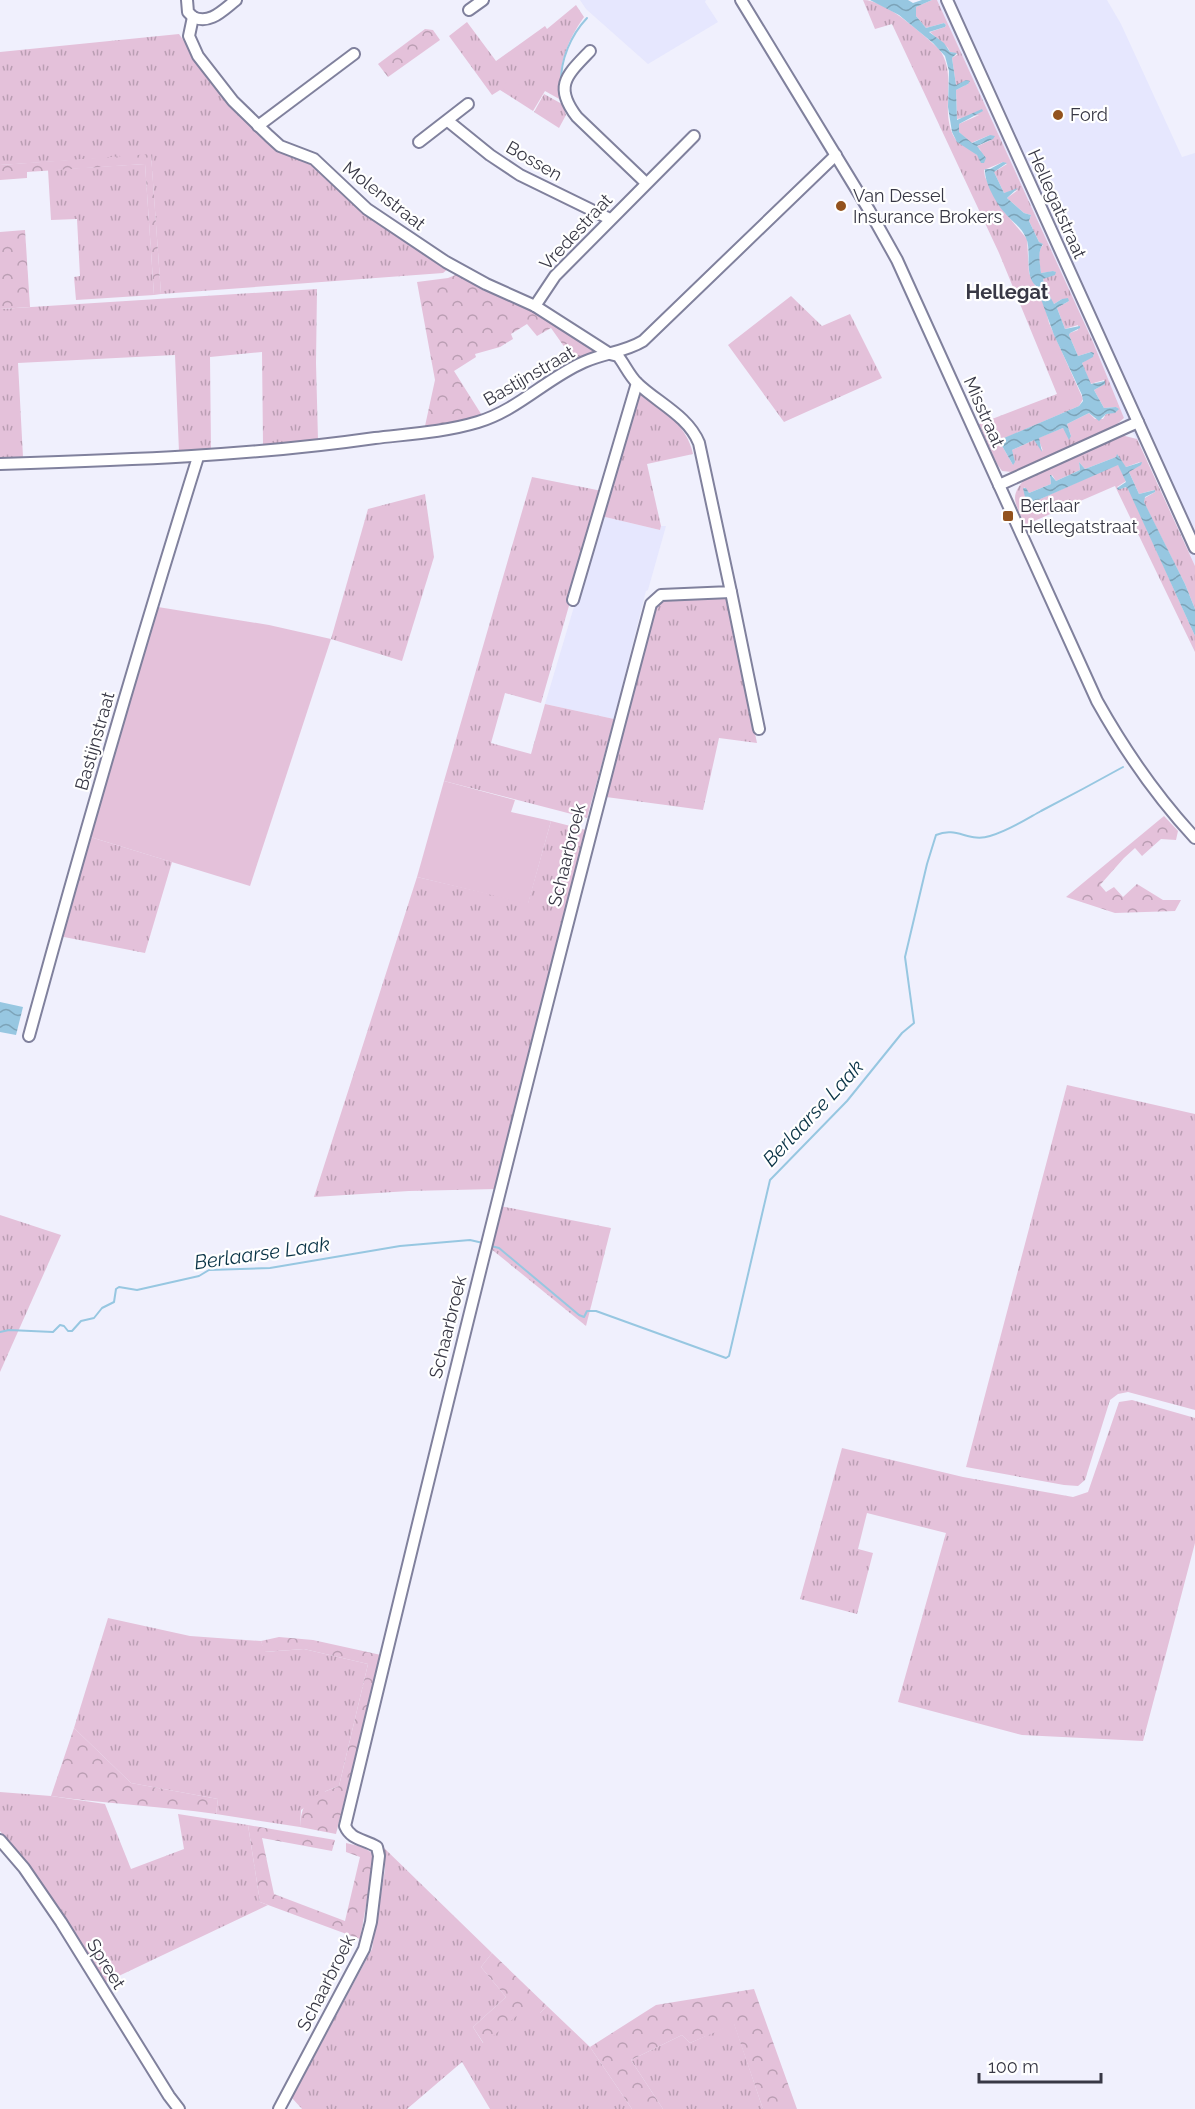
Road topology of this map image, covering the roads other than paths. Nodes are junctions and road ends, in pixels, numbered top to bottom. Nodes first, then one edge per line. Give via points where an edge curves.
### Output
1 (187, 0) edge
2 (236, 0) edge
3 (741, 0) edge
4 (947, 0) edge
5 (193, 17) junction
6 (590, 51) dead end
7 (354, 54) dead end
8 (468, 104) dead end
9 (448, 120) junction
10 (258, 126) junction
11 (694, 136) dead end
12 (419, 142) dead end
13 (836, 155) junction
14 (646, 183) junction
15 (610, 219) junction
16 (535, 306) junction
17 (610, 354) junction
18 (637, 383) junction
19 (1138, 422) junction
20 (198, 457) junction
21 (0, 464) edge
22 (999, 485) junction
23 (1195, 548) edge
24 (731, 592) junction
25 (573, 600) dead end
26 (759, 729) dead end
27 (1195, 838) edge
28 (28, 1036) dead end
29 (0, 1840) edge
30 (179, 2109) edge
31 (279, 2109) edge

1 - 5 street via 188,12
2 - 5 street via 210,19
3 - 13 street, Misstraat
4 - 19 street, Hellegatstraat
5 - 10 street, Molenstraat via 189,36 192,47 215,80
6 - 14 street via 567,77 565,93 569,105
7 - 10 street
8 - 9 street
9 - 12 street
9 - 15 street, Bossen via 520,175
10 - 16 street, Molenstraat via 280,146 314,159 367,209 408,238 457,269
11 - 14 street, Vredestraat
13 - 17 street, Bastijnstraat via 644,341 630,350
13 - 22 street, Misstraat via 897,260
14 - 15 street, Vredestraat
15 - 16 street, Vredestraat via 555,276
16 - 17 street, Molenstraat
17 - 18 street via 618,356
17 - 20 street, Bastijnstraat via 584,362 519,403 477,423 331,444
18 - 24 street via 695,433
18 - 25 street
19 - 22 street
19 - 23 street, Hellegatstraat
20 - 21 street, Bastijnstraat
20 - 28 street, Bastijnstraat
22 - 27 street, Misstraat via 1107,718 1151,787
24 - 26 street
24 - 31 street, Schaarbroek via 661,595 651,604 457,1358 345,1826 353,1838 376,1846 379,1857 368,1936
29 - 30 street, Spreet via 45,1897

